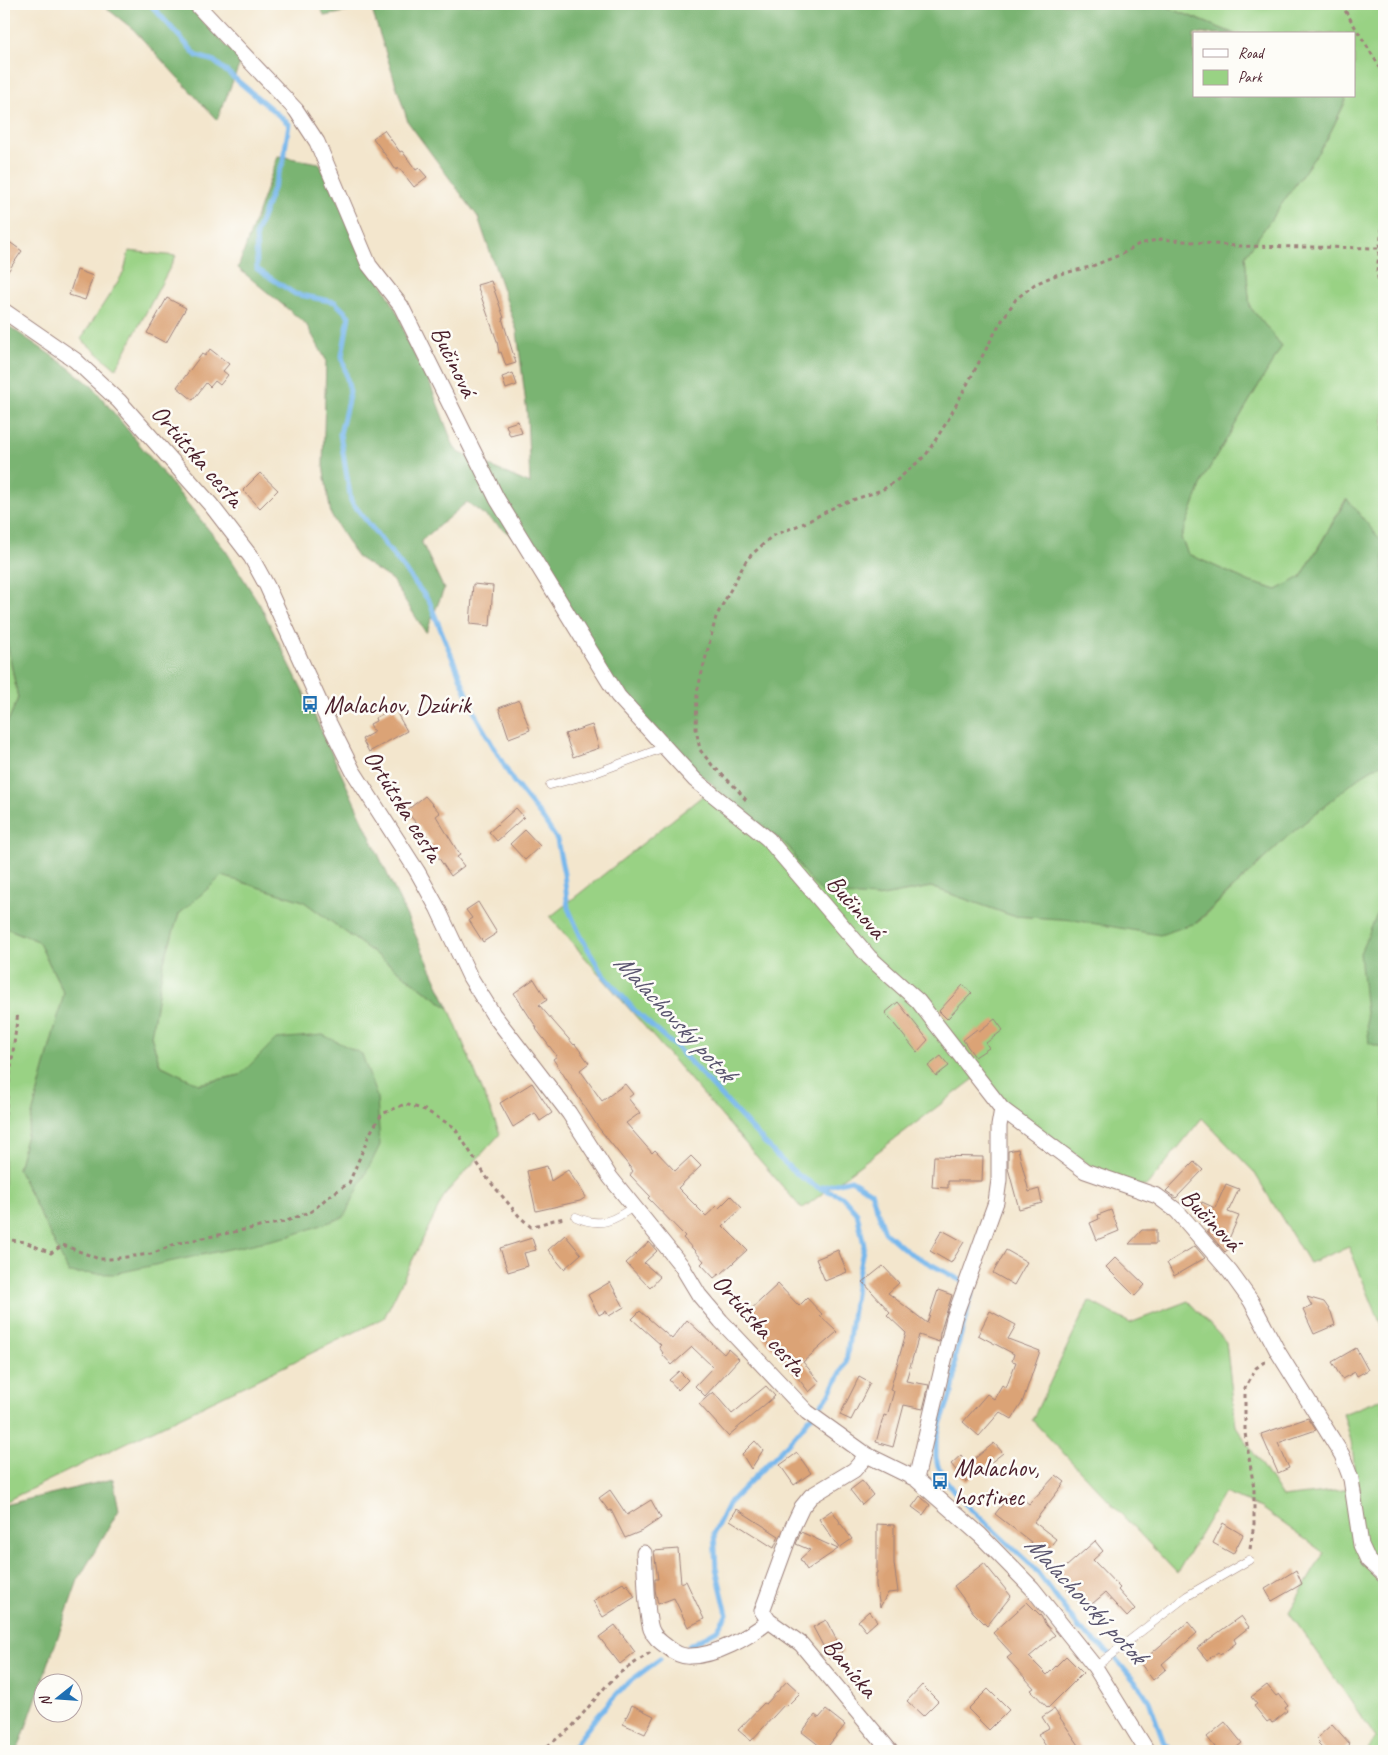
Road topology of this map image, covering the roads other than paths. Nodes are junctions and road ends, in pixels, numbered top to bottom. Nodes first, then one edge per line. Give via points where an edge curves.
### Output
1 (196, 4) edge
2 (4, 311) edge
3 (665, 747) junction
4 (550, 785) dead end
5 (1002, 1109) junction
6 (634, 1206) junction
7 (576, 1217) road end
8 (867, 1455) junction
9 (916, 1479) junction
10 (644, 1553) dead end
11 (1248, 1560) road end
12 (1384, 1575) edge
13 (769, 1621) junction
14 (1098, 1664) junction
15 (890, 1751) edge
16 (1147, 1751) edge

1 - 3 street, Bučinová via 296,110 318,142 370,265 401,306 497,499 618,696
2 - 6 street, Ortútska cesta via 75,360 119,401 212,505 251,557 353,771 417,871 470,977 493,1014 553,1090 610,1177
3 - 4 lane via 595,774
3 - 5 street, Bučinová via 695,780 768,839 869,957 918,1001
5 - 9 street via 996,1202 949,1338
5 - 12 street, Bučinová via 1085,1171 1157,1196 1176,1212 1230,1272 1251,1301 1278,1352 1342,1455 1351,1478 1361,1545 1368,1560
6 - 7 lane via 609,1221 598,1223
6 - 8 street, Ortútska cesta via 721,1321 812,1416
8 - 9 street, Ortútska cesta
8 - 13 street via 854,1470 811,1496 802,1507 763,1605 762,1611
9 - 14 street, Ortútska cesta via 980,1535 1032,1588
10 - 13 street via 651,1630 665,1646 689,1657 706,1654 753,1634
11 - 14 lane via 1187,1596
13 - 15 street, Banícka via 801,1644
14 - 16 street, Ortútska cesta

